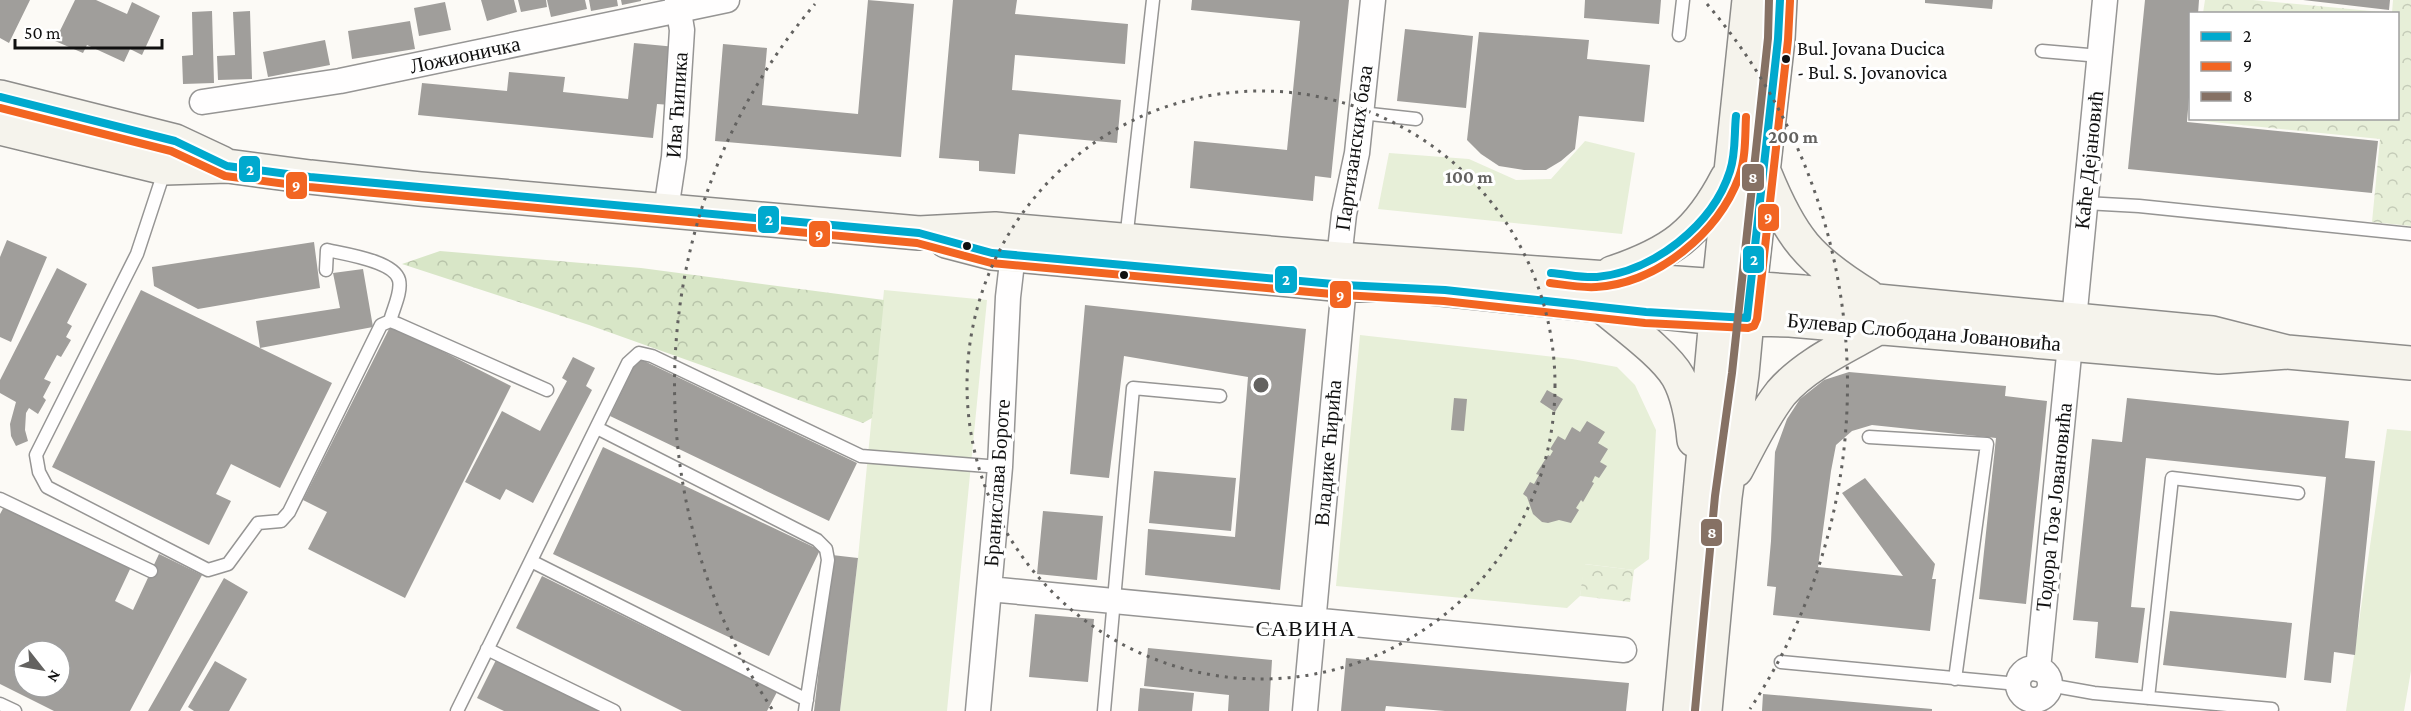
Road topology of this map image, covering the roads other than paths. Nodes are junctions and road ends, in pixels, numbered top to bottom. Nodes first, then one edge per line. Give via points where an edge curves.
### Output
1 (727, 0) edge
2 (1153, 0) edge
3 (1372, 0) edge
4 (1683, 0) edge
5 (1749, 0) edge
6 (1780, 0) edge
7 (2105, 0) edge
8 (678, 5) edge
9 (1679, 35) dead end
10 (2042, 51) dead end
11 (2100, 56) junction
12 (0, 97) edge
13 (202, 102) dead end
14 (1361, 113) junction
15 (1416, 119) dead end
16 (0, 128) edge
17 (227, 166) junction
18 (165, 168) junction
19 (1730, 171) junction
20 (1764, 171) junction
21 (2085, 203) junction
22 (666, 210) junction
23 (918, 233) junction
24 (2411, 234) edge
25 (1126, 241) junction
26 (1013, 254) junction
27 (326, 270) dead end
28 (1342, 272) junction
29 (1602, 291) junction
30 (1733, 302) junction
31 (1878, 314) junction
32 (390, 321) junction
33 (2072, 333) junction
34 (2411, 363) edge
35 (547, 390) dead end
36 (1220, 396) dead end
37 (597, 428) junction
38 (1869, 437) dead end
39 (1000, 467) junction
40 (2298, 493) dead end
41 (1713, 495) junction
42 (0, 499) edge
43 (531, 561) junction
44 (151, 571) dead end
45 (989, 589) junction
46 (1113, 602) junction
47 (1312, 621) junction
48 (488, 649) junction
49 (1624, 650) dead end
50 (1780, 662) dead end
51 (1955, 679) junction
52 (2034, 690) edge
53 (2148, 698) junction
54 (0, 704) edge
55 (806, 706) edge
56 (2272, 709) dead end
57 (15, 711) edge
58 (457, 711) edge
59 (614, 711) edge
60 (978, 711) edge
61 (1104, 711) edge
62 (1305, 711) edge
63 (1680, 711) edge
64 (1705, 711) edge

1 - 8 street, Ложионичка
2 - 25 lane
3 - 14 street, Партизанских база
4 - 9 lane
5 - 19 street
6 - 20 street
7 - 11 street, Каће Дејановић
8 - 13 street, Ложионичка via 340,81
8 - 22 street, Ива Ћипика via 682,30 674,158
10 - 11 lane
11 - 21 street, Каће Дејановић
12 - 17 street, Булевар Слободана Јовановића via 175,141
14 - 15 lane
14 - 28 street, Партизанских база via 1344,214
16 - 18 street, Булевар Слободана Јовановића
17 - 18 street, Булевар Слободана Јовановића
17 - 22 street, Булевар Слободана Јовановића via 409,188
18 - 32 lane via 137,254 36,455 47,487 208,570 228,564 258,523 281,521 289,512 381,325
19 - 29 street via 1712,206 1685,237
19 - 30 street
20 - 30 street
20 - 31 street via 1787,223 1814,258
21 - 24 lane
21 - 33 street, Каће Дејановић
22 - 23 street, Булевар Слободана Јовановића
23 - 25 street, Булевар Слободана Јовановића via 995,229
23 - 26 street, Булевар Слободана Јовановића via 993,253
25 - 28 street, Булевар Слободана Јовановића
26 - 28 street, Булевар Слободана Јовановића
26 - 39 street, Бранислава Бороте
27 - 32 lane via 327,250 385,265 395,272 399,289
28 - 29 street, Булевар Слободана Јовановића via 1403,285
28 - 47 street, Владике Ћирића
29 - 30 street, Булевар Слободана Јовановића
29 - 41 street via 1677,375
30 - 31 street, Булевар Слободана Јовановића
30 - 41 street via 1742,374
31 - 33 street, Булевар Слободана Јовановића
31 - 41 street via 1782,393 1735,470
32 - 35 lane
33 - 34 street, Булевар Слободана Јовановића via 2212,333 2287,352
33 - 52 street, Тодора Тозе Јовановића
36 - 46 lane via 1132,388
37 - 39 lane via 628,363 639,353 861,456
37 - 43 lane
37 - 55 lane via 818,540 826,549 828,560
38 - 51 lane via 1986,444
39 - 45 street, Бранислава Бороте
40 - 53 lane via 2172,478
41 - 63 street
41 - 64 street
42 - 44 lane
43 - 48 lane
43 - 55 lane
45 - 46 street
45 - 60 street, Бранислава Бороте
46 - 47 street
46 - 61 lane
47 - 49 street
47 - 62 street, Владике Ћирића
48 - 58 lane
48 - 59 lane
50 - 51 lane
51 - 52 lane
52 - 53 lane
53 - 56 lane
54 - 57 lane

